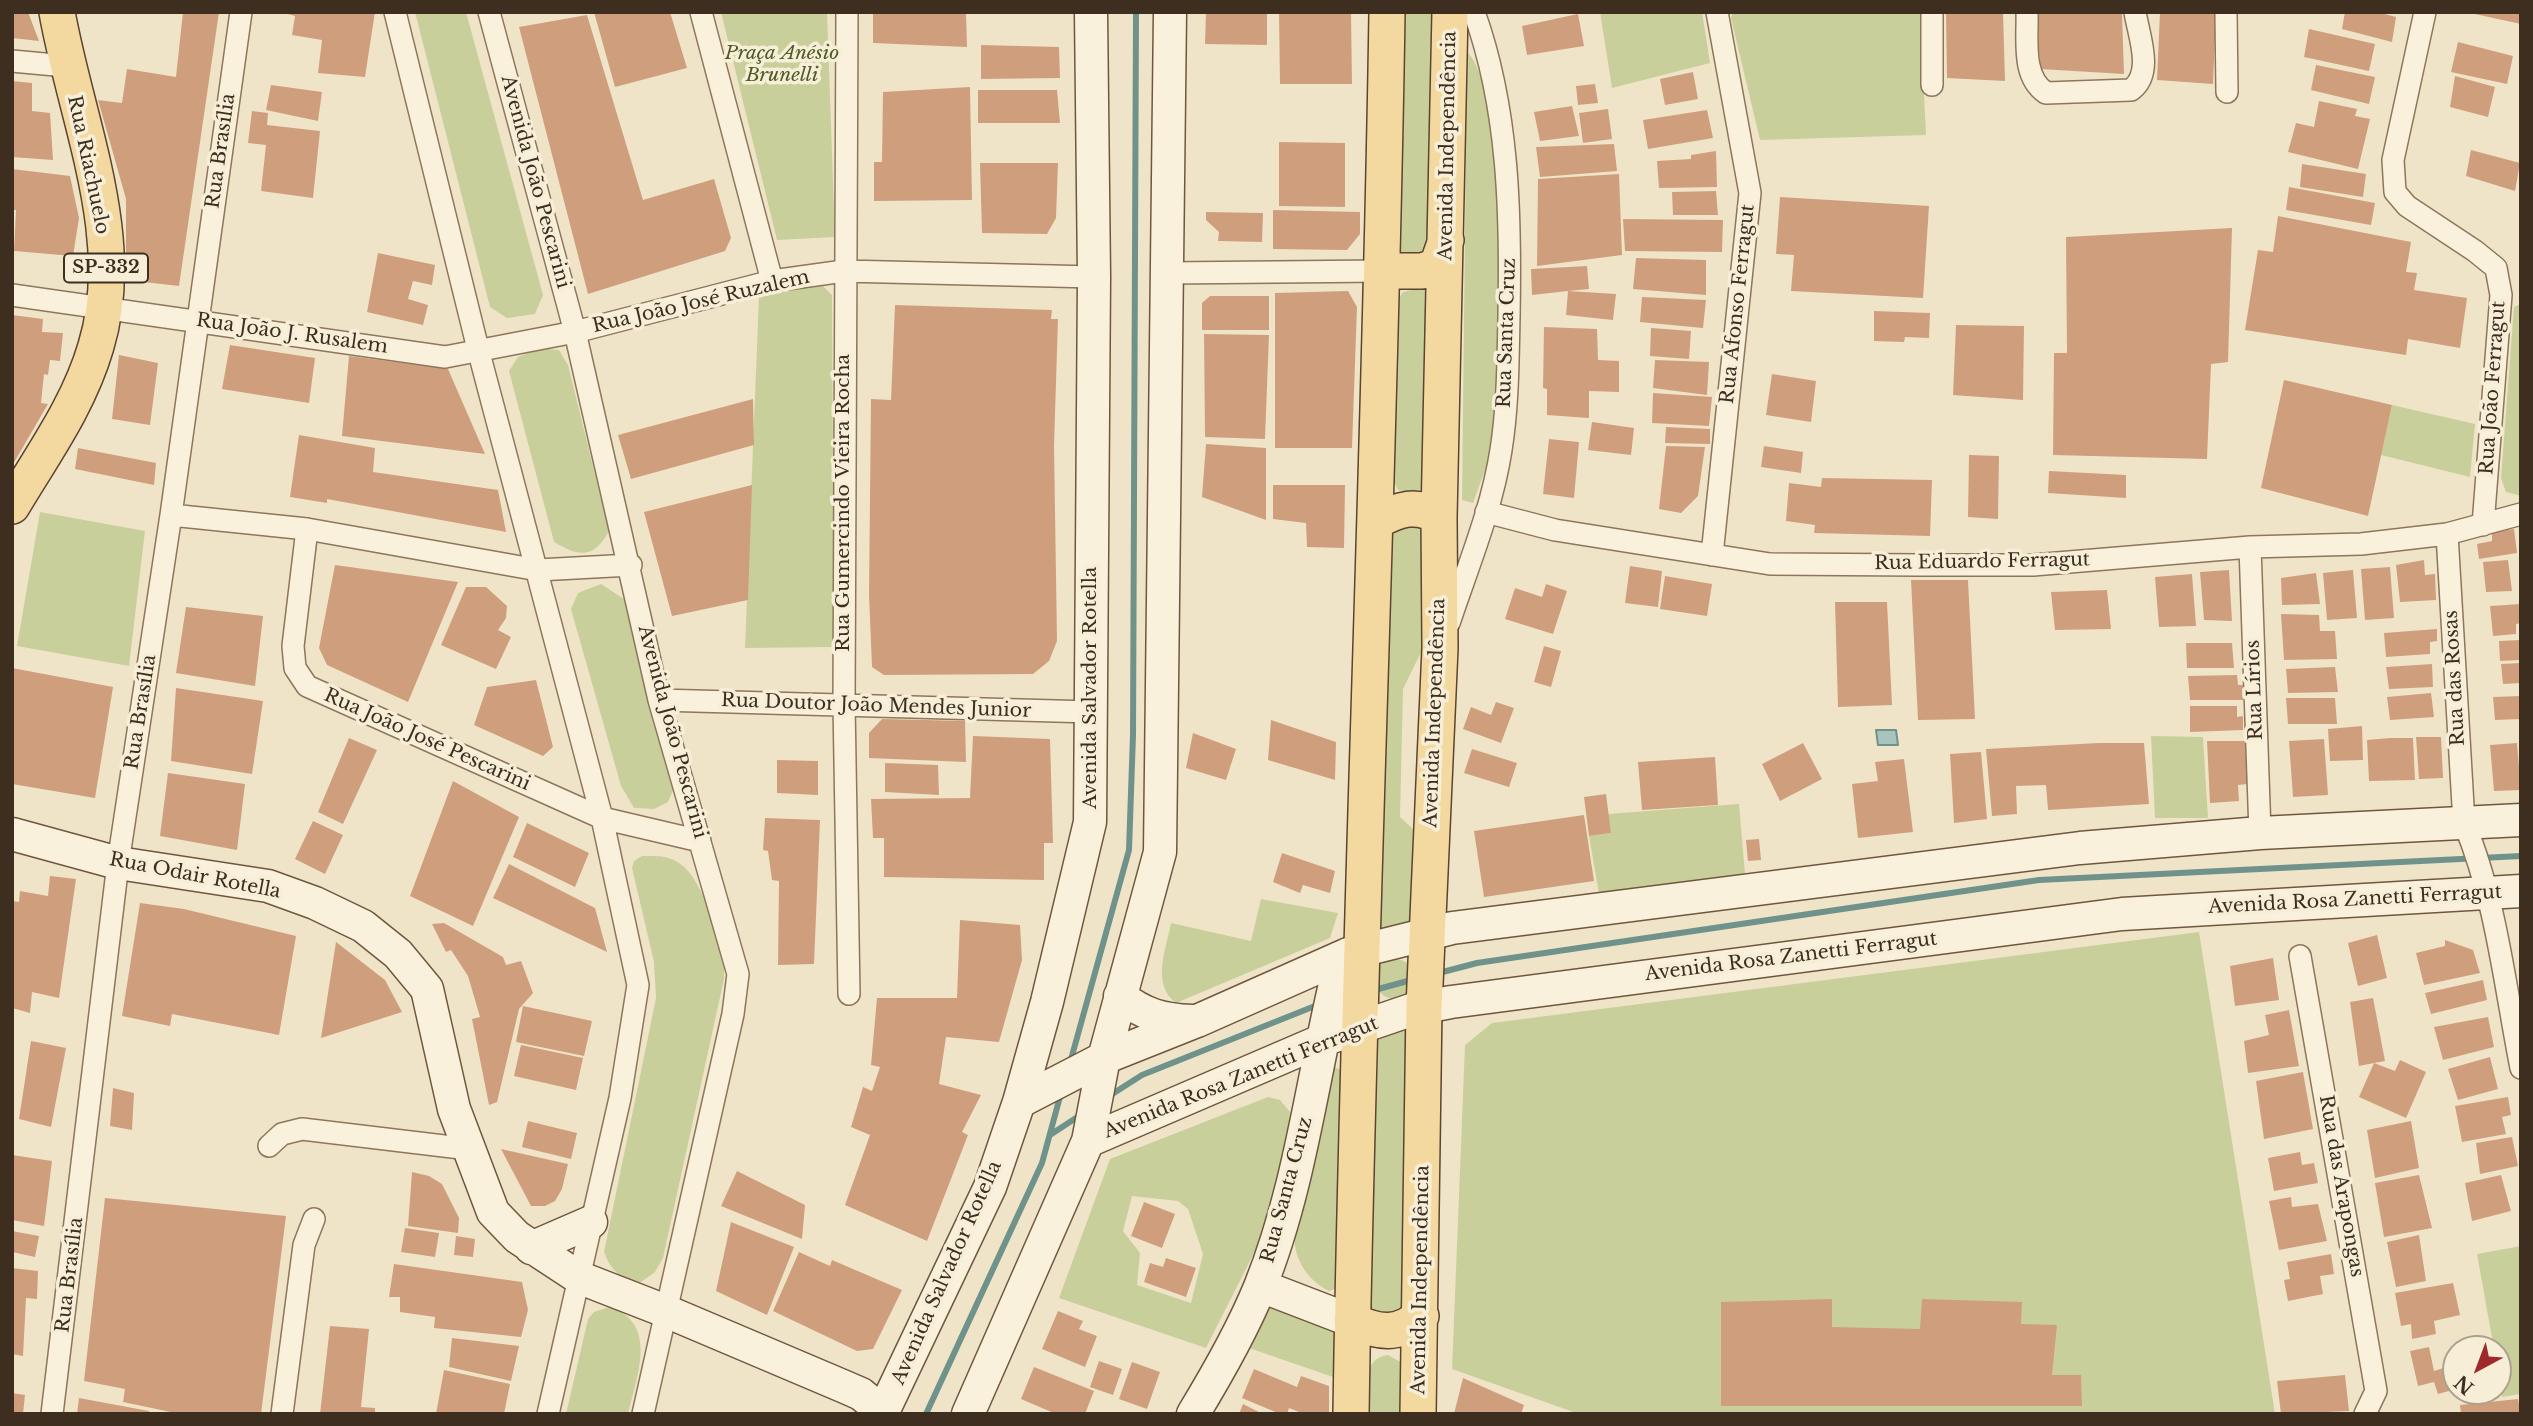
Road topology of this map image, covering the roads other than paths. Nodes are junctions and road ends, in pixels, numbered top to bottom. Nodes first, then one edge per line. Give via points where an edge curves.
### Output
1 (57, 12) edge
2 (241, 12) edge
3 (396, 12) edge
4 (489, 12) edge
5 (701, 12) edge
6 (848, 12) edge
7 (1091, 12) edge
8 (1170, 12) edge
9 (1387, 12) edge
10 (1450, 12) edge
11 (1474, 12) edge
12 (1717, 12) edge
13 (1932, 12) edge
14 (2027, 12) edge
15 (2135, 12) edge
16 (2226, 12) edge
17 (2425, 12) edge
18 (12, 61) edge
19 (66, 66) junction
20 (1933, 85) dead end
21 (2227, 92) dead end
22 (1446, 240) junction
23 (844, 271) junction
24 (1383, 271) junction
25 (1167, 273) junction
26 (1094, 277) junction
27 (772, 281) junction
28 (2511, 291) edge
29 (12, 295) edge
30 (106, 306) junction
31 (196, 320) junction
32 (575, 332) junction
33 (478, 349) junction
34 (12, 506) edge
35 (1486, 512) junction
36 (2521, 514) edge
37 (171, 515) junction
38 (1439, 517) junction
39 (1377, 521) junction
40 (2483, 524) junction
41 (307, 529) junction
42 (2447, 534) junction
43 (2250, 547) junction
44 (1712, 555) junction
45 (631, 565) junction
46 (538, 570) junction
47 (1440, 648) junction
48 (659, 701) junction
49 (844, 703) junction
50 (1092, 712) junction
51 (602, 818) junction
52 (2521, 820) edge
53 (2464, 823) junction
54 (2260, 833) junction
55 (12, 834) edge
56 (700, 841) junction
57 (118, 863) junction
58 (2521, 891) edge
59 (2486, 893) junction
60 (1426, 934) junction
61 (1355, 952) junction
62 (2300, 956) dead end
63 (849, 994) dead end
64 (1120, 996) junction
65 (1424, 1007) junction
66 (1197, 1021) junction
67 (1360, 1041) junction
68 (1321, 1051) junction
69 (1104, 1058) junction
70 (2521, 1068) edge
71 (1019, 1102) junction
72 (1088, 1141) junction
73 (269, 1146) dead end
74 (469, 1149) junction
75 (314, 1219) dead end
76 (591, 1222) junction
77 (531, 1248) junction
78 (578, 1277) junction
79 (1261, 1286) junction
80 (668, 1312) junction
81 (1421, 1316) junction
82 (1352, 1321) junction
83 (877, 1413) edge
84 (52, 1414) edge
85 (282, 1414) edge
86 (548, 1414) edge
87 (642, 1414) edge
88 (968, 1414) edge
89 (1193, 1414) edge
90 (1351, 1414) edge
91 (1418, 1414) edge
92 (2365, 1414) edge

1 - 19 main road, Rua Riachuelo / SP-332
2 - 31 street, Rua Brasília
3 - 33 street
4 - 32 street, Avenida João Pescarini
5 - 27 street
6 - 23 street, Rua Gumercindo Vieira Rocha
7 - 26 main road, Avenida Salvador Rotella
8 - 25 main road
9 - 24 main road
10 - 22 main road, Avenida Independência
11 - 35 street, Rua Santa Cruz via 1486,44 1499,111 1509,204 1508,385 1501,451
12 - 44 street, Rua Afonso Ferragut via 1750,192
13 - 20 street
14 - 15 street via 2029,73 2046,93 2131,90 2141,83 2145,72
16 - 21 street
17 - 28 street, Rua João Ferragut via 2393,160 2395,192 2407,206 2496,268
18 - 19 street
19 - 30 main road, Rua Riachuelo / SP-332 via 99,200
22 - 24 main road via 1437,265 1422,271
22 - 38 main road, Avenida Independência
23 - 26 street, Rua João José Ruzalem
23 - 27 street, Rua João José Ruzalem
23 - 49 street, Rua Gumercindo Vieira Rocha
24 - 25 street
24 - 39 main road
25 - 64 main road via 1160,852
26 - 50 main road, Avenida Salvador Rotella
27 - 32 street, Rua João José Ruzalem
28 - 40 street, Rua João Ferragut
29 - 30 street, Rua João J. Rusalem
30 - 31 street, Rua João J. Rusalem
30 - 34 main road, Rua Riachuelo / SP-332 via 96,348 65,422
31 - 33 street, Rua João J. Rusalem via 445,357
31 - 37 street, Rua Brasília
32 - 33 street, Rua João José Ruzalem
32 - 45 street, Avenida João Pescarini
33 - 46 street
35 - 44 street, Rua Eduardo Ferragut via 1555,530
35 - 47 street, Rua Santa Cruz
36 - 40 street, Rua Eduardo Ferragut
37 - 41 street
37 - 57 street, Rua Brasília
38 - 39 main road via 1401,509
38 - 47 main road, Avenida Independência
39 - 61 main road
40 - 42 street, Rua Eduardo Ferragut
41 - 46 street
41 - 51 street, Rua João José Pescarini via 293,646 295,668 307,686
42 - 43 street, Rua Eduardo Ferragut via 2361,544
42 - 53 street, Rua das Rosas
43 - 44 street, Rua Eduardo Ferragut via 2033,565 1770,564
43 - 54 street, Rua Lírios
45 - 46 street
45 - 48 street, Avenida João Pescarini
46 - 51 street
47 - 60 main road, Avenida Independência
48 - 49 street, Rua Doutor João Mendes Junior
48 - 56 street, Avenida João Pescarini
49 - 50 street, Rua Doutor João Mendes Junior
49 - 63 street, Rua Gumercindo Vieira Rocha
50 - 71 main road, Avenida Salvador Rotella via 1090,822
51 - 56 street, Rua João José Pescarini
51 - 76 street via 638,985 620,1098
52 - 53 main road
53 - 54 main road
53 - 59 street, Rua das Rosas
54 - 60 main road via 2080,848
55 - 57 main road, Rua Odair Rotella
56 - 80 street, Avenida João Pescarini via 737,974 733,1014
57 - 74 main road, Rua Odair Rotella via 268,886 363,926 398,954 428,989 454,1109
57 - 84 street, Rua Brasília
58 - 59 main road, Avenida Rosa Zanetti Ferragut
59 - 65 main road, Avenida Rosa Zanetti Ferragut via 2122,914
59 - 70 street, Rua das Rosas
60 - 61 main road
60 - 65 main road, Avenida Independência
61 - 66 main road
61 - 67 main road
61 - 68 main road, Rua Santa Cruz via 1337,976
62 - 92 street, Rua das Arapongas via 2376,1391
64 - 66 main road via 1141,1013
64 - 69 main road
65 - 67 main road, Avenida Rosa Zanetti Ferragut
65 - 81 main road, Avenida Independência
66 - 69 main road
67 - 68 main road, Avenida Rosa Zanetti Ferragut
67 - 82 main road
68 - 72 main road, Avenida Rosa Zanetti Ferragut via 1253,1071
68 - 79 main road, Rua Santa Cruz via 1287,1200
69 - 71 main road
69 - 72 main road
71 - 83 main road, Avenida Salvador Rotella via 989,1187
72 - 88 main road
73 - 74 street via 282,1133 302,1129
74 - 77 main road, Rua Odair Rotella via 494,1212
75 - 85 street via 304,1245
76 - 77 main road
76 - 78 street
77 - 78 main road, Rua Odair Rotella
78 - 80 main road, Rua Odair Rotella
78 - 86 street
79 - 82 main road
79 - 89 main road, Rua Santa Cruz
80 - 83 main road, Rua Odair Rotella via 860,1394
80 - 87 street, Avenida João Pescarini
81 - 82 main road via 1408,1327 1385,1332
81 - 91 main road, Avenida Independência
82 - 90 main road

